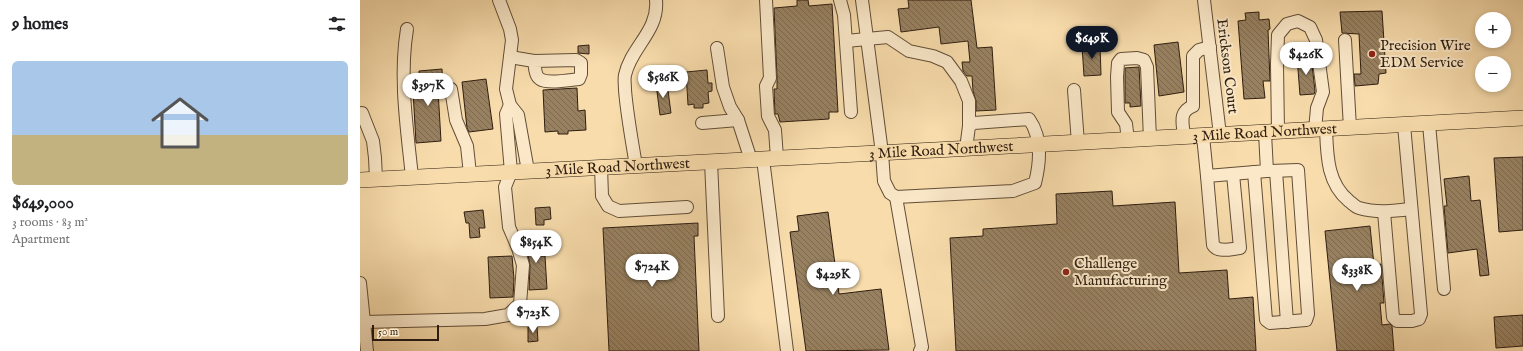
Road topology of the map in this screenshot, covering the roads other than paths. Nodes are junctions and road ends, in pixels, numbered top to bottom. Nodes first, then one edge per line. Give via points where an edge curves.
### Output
1 (499, 0) edge
2 (656, 0) edge
3 (766, 0) edge
4 (840, 0) edge
5 (862, 0) edge
6 (1204, 0) edge
7 (407, 29) dead end
8 (867, 39) junction
9 (846, 40) junction
10 (1345, 40) dead end
11 (1210, 47) junction
12 (717, 48) dead end
13 (510, 57) junction
14 (534, 61) junction
15 (451, 89) dead end
16 (1074, 90) dead end
17 (510, 105) junction
18 (851, 112) dead end
19 (362, 113) dead end
20 (1523, 118) edge
21 (738, 120) junction
22 (702, 122) dead end
23 (1429, 124) junction
24 (1404, 125) junction
25 (969, 126) junction
26 (1350, 128) junction
27 (1320, 130) junction
28 (1272, 132) junction
29 (1220, 135) junction
30 (1203, 136) junction
31 (1184, 137) junction
32 (1150, 139) junction
33 (1128, 140) junction
34 (1078, 143) junction
35 (1038, 145) junction
36 (966, 148) junction
37 (882, 153) junction
38 (764, 159) junction
39 (711, 162) junction
40 (636, 166) junction
41 (601, 167) junction
42 (528, 171) junction
43 (1271, 171) junction
44 (511, 172) junction
45 (1254, 172) junction
46 (470, 174) junction
47 (1233, 174) junction
48 (1207, 176) junction
49 (412, 177) junction
50 (376, 179) junction
51 (360, 180) edge
52 (896, 197) junction
53 (687, 207) dead end
54 (1411, 209) junction
55 (1384, 212) junction
56 (360, 283) edge
57 (1444, 289) dead end
58 (718, 316) dead end
59 (364, 322) junction
60 (1286, 322) junction
61 (365, 349) edge
62 (787, 351) edge
63 (920, 351) edge

1 - 13 street via 510,29
2 - 40 street via 653,25 631,59 624,76
3 - 38 street via 770,78 766,86 767,109 775,130
4 - 9 street
5 - 8 street
6 - 11 street, Erickson Court
7 - 49 street via 403,87
8 - 9 street
8 - 25 street via 888,37 909,51 947,62 961,81 969,101
8 - 37 street
9 - 18 street
10 - 26 street
11 - 29 street, Erickson Court
11 - 31 street via 1199,50 1193,56 1193,106 1185,109 1183,114
12 - 21 street via 723,87
13 - 14 street
13 - 17 street via 506,89
14 - 14 street via 576,60 581,63 582,74 579,78 573,79 540,79 536,75
15 - 46 street via 456,120 466,146
16 - 34 street
17 - 42 street via 518,115
17 - 44 street via 506,114
19 - 50 street via 373,140
20 - 23 main road, 3 Mile Road Northwest
21 - 22 street
21 - 38 street
23 - 24 main road, 3 Mile Road Northwest
23 - 57 street
24 - 26 main road, 3 Mile Road Northwest
24 - 54 street
25 - 35 street via 974,123 1029,120 1034,126
25 - 36 street
26 - 27 main road, 3 Mile Road Northwest
27 - 28 main road, 3 Mile Road Northwest
27 - 28 street via 1317,108 1323,92 1316,40 1310,26 1298,21 1287,24 1278,34
27 - 55 street via 1331,175 1341,195 1357,208
28 - 29 main road, 3 Mile Road Northwest
28 - 43 street
29 - 30 main road, 3 Mile Road Northwest
30 - 31 main road, 3 Mile Road Northwest
30 - 48 street
31 - 32 main road, 3 Mile Road Northwest
32 - 33 main road, 3 Mile Road Northwest
32 - 33 street via 1147,67 1144,60 1137,58 1121,59 1118,63 1118,112 1126,124
33 - 34 main road, 3 Mile Road Northwest
34 - 35 main road, 3 Mile Road Northwest
35 - 36 main road, 3 Mile Road Northwest
35 - 52 street via 1035,183 1013,191
36 - 37 main road, 3 Mile Road Northwest
37 - 38 main road, 3 Mile Road Northwest
37 - 52 street via 884,182 890,193
38 - 39 main road, 3 Mile Road Northwest
38 - 62 street
39 - 40 main road, 3 Mile Road Northwest
39 - 58 street
40 - 41 main road, 3 Mile Road Northwest
41 - 42 main road, 3 Mile Road Northwest
41 - 53 street via 602,196 608,206 620,211
42 - 44 main road, 3 Mile Road Northwest
43 - 45 street
43 - 60 street
43 - 60 street via 1298,170 1308,314 1306,320
44 - 46 main road, 3 Mile Road Northwest
44 - 59 street via 505,187 509,227 522,265 520,304 508,315 485,319
45 - 47 street
45 - 60 street via 1266,320 1270,323
46 - 49 main road, 3 Mile Road Northwest
47 - 48 street
47 - 48 street via 1240,248 1219,250 1213,245
49 - 50 main road, 3 Mile Road Northwest
50 - 51 main road, 3 Mile Road Northwest
52 - 63 street via 922,347
54 - 55 street
54 - 55 street via 1421,314 1419,319 1412,321 1397,322 1393,317
56 - 59 street
59 - 61 street

